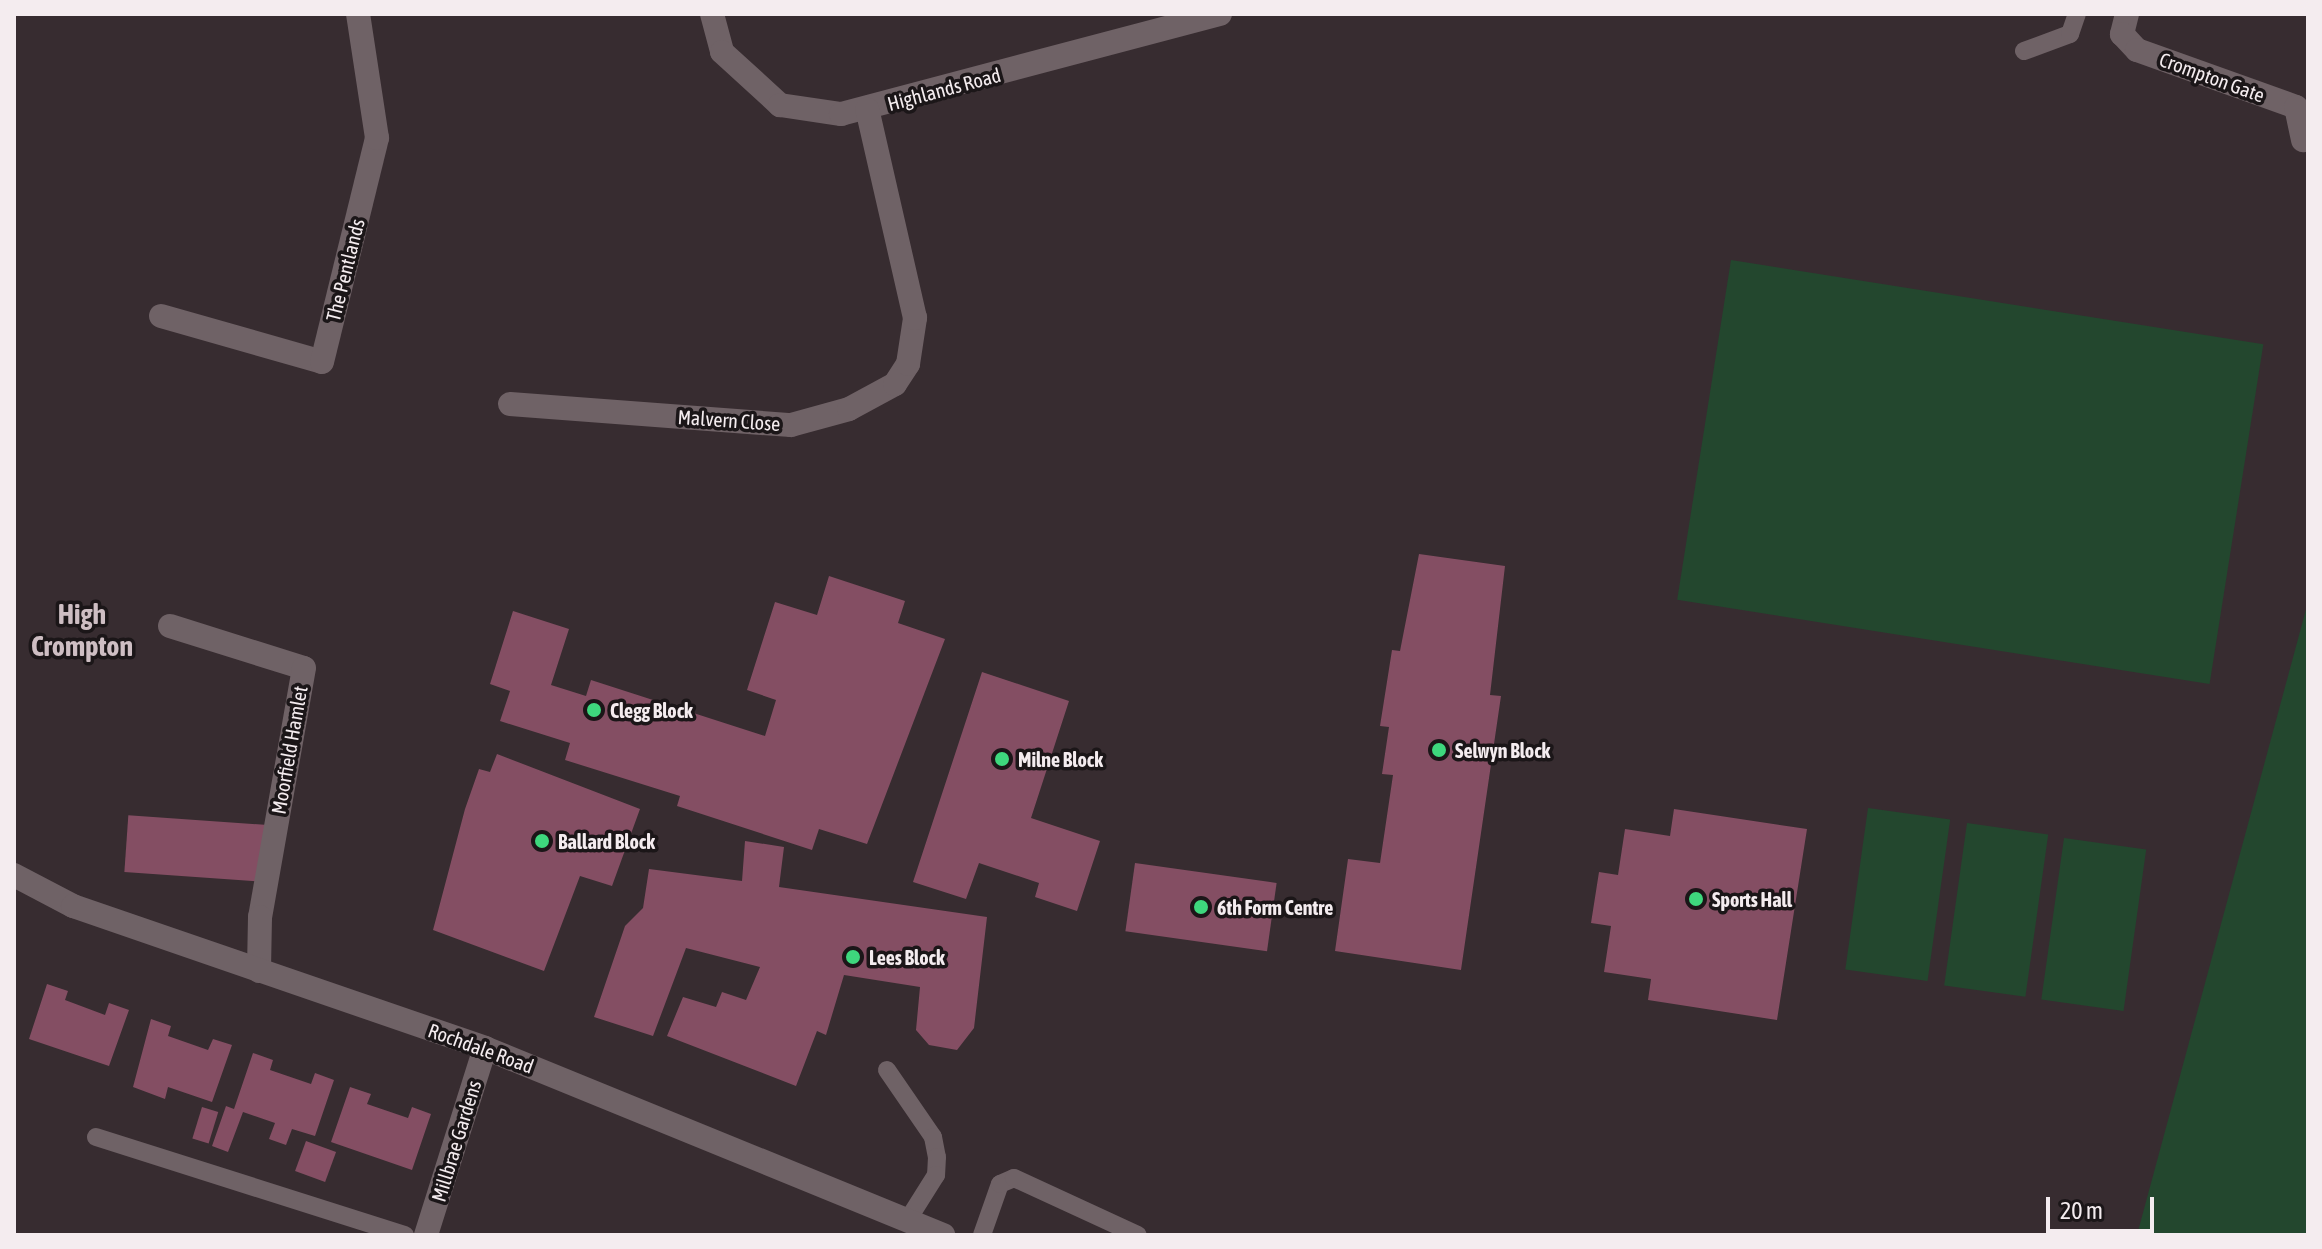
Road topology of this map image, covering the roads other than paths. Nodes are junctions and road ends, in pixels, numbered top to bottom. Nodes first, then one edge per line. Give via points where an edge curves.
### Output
1 (358, 14) edge
2 (712, 14) edge
3 (1220, 14) edge
4 (2077, 14) edge
5 (2127, 14) edge
6 (2024, 51) dead end
7 (867, 109) junction
8 (2303, 140) dead end
9 (161, 316) dead end
10 (510, 404) dead end
11 (170, 626) dead end
12 (14, 875) edge
13 (259, 971) junction
14 (485, 1048) junction
15 (887, 1070) dead end
16 (96, 1137) dead end
17 (907, 1221) junction
18 (405, 1235) edge
19 (426, 1235) edge
20 (943, 1235) edge
21 (982, 1235) edge
22 (1138, 1235) edge

1 - 9 street, The Pentlands via 377,138 322,362
2 - 7 street, Highlands Road via 722,52 780,105 841,114
3 - 7 street, Highlands Road
4 - 6 lane via 2070,34
5 - 8 street, Crompton Gate via 2122,34 2137,50 2296,107
7 - 10 street, Malvern Close via 915,318 908,364 895,384 849,409 791,425
11 - 13 street, Moorfield Hamlet via 304,668 260,917
12 - 13 street, Rochdale Road via 73,906
13 - 14 street, Rochdale Road
14 - 17 street, Rochdale Road
14 - 19 street, Millbrae Gardens
15 - 17 lane via 933,1137 937,1157 936,1175
16 - 18 lane
17 - 20 street, Rochdale Road
21 - 22 lane via 1000,1184 1014,1178

